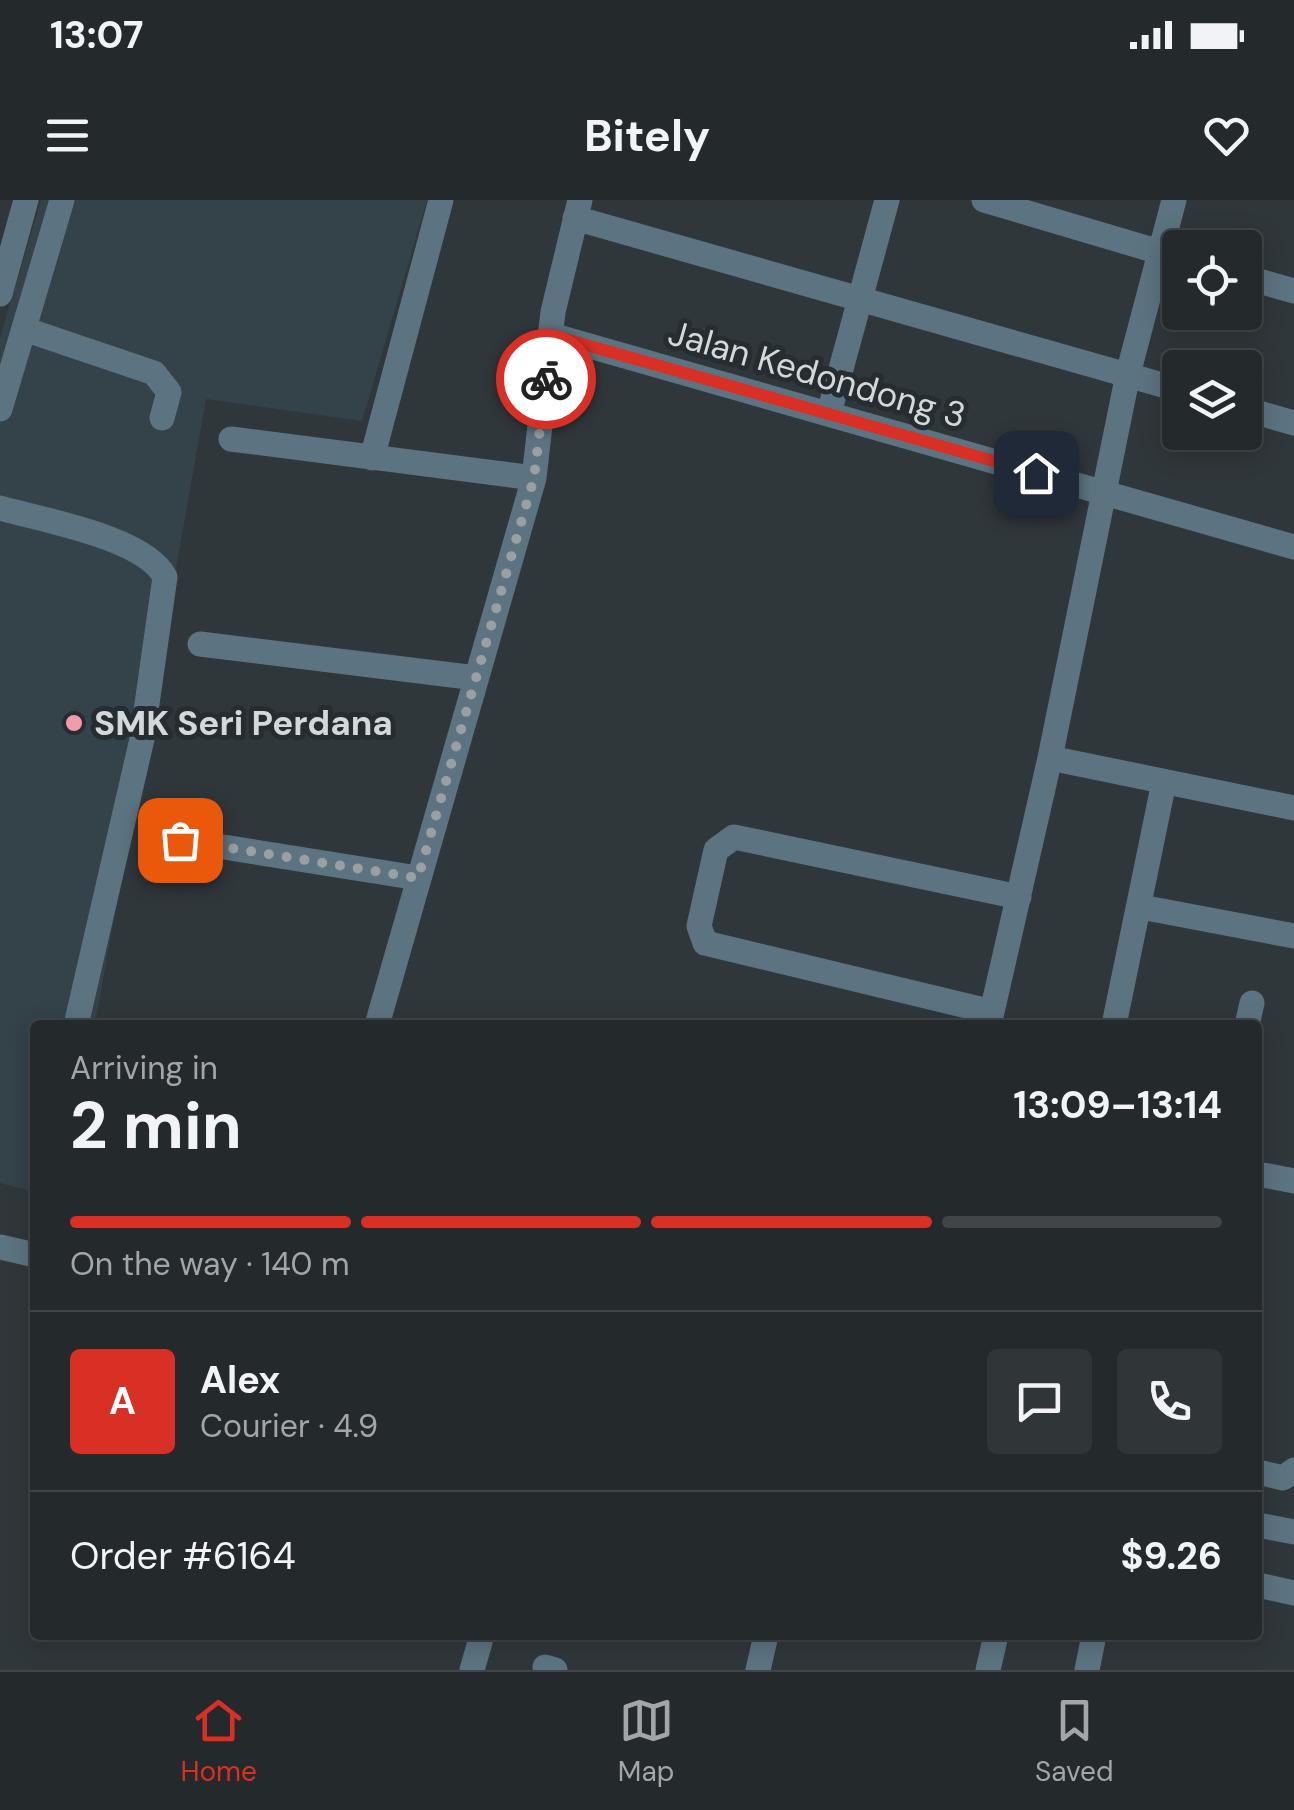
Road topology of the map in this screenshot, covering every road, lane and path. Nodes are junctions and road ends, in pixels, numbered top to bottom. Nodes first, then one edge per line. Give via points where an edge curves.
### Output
1 (26, 200) edge
2 (62, 200) edge
3 (441, 200) edge
4 (887, 200) edge
5 (984, 200) edge
6 (1174, 200) edge
7 (578, 209) edge
8 (1172, 230) edge
9 (1162, 253) edge
10 (1162, 278) edge
11 (1262, 281) edge
12 (1294, 291) edge
13 (0, 294) edge
14 (861, 297) junction
15 (24, 329) junction
16 (551, 335) junction
17 (1128, 374) junction
18 (1162, 384) edge
19 (0, 409) edge
20 (829, 413) junction
21 (1262, 414) edge
22 (162, 418) dead end
23 (1294, 423) edge
24 (230, 439) dead end
25 (372, 458) junction
26 (534, 478) junction
27 (1106, 493) junction
28 (0, 508) edge
29 (1294, 546) edge
30 (200, 644) dead end
31 (476, 678) junction
32 (1050, 758) junction
33 (1164, 782) junction
34 (1294, 808) edge
35 (180, 840) dead end
36 (418, 878) junction
37 (1019, 898) junction
38 (1140, 907) junction
39 (1294, 936) edge
40 (991, 1018) edge
41 (77, 1020) edge
42 (378, 1020) edge
43 (1115, 1020) edge
44 (1262, 1175) edge
45 (1294, 1181) edge
46 (0, 1247) edge
47 (30, 1254) edge
48 (1294, 1470) edge
49 (1262, 1473) edge
50 (1262, 1526) edge
51 (1294, 1532) edge
52 (1262, 1586) edge
53 (1294, 1592) edge
54 (481, 1640) edge
55 (765, 1640) edge
56 (995, 1640) edge
57 (1093, 1640) edge
58 (472, 1670) edge
59 (758, 1670) edge
60 (988, 1670) edge
61 (1087, 1670) edge

1 - 13 street
2 - 15 street
3 - 25 street
4 - 14 street
5 - 9 street
6 - 8 street
7 - 14 street
7 - 16 street
10 - 17 street
11 - 12 street
14 - 17 street
14 - 20 street
15 - 19 street
15 - 22 street via 154,373 169,392
16 - 20 street, Jalan Kedondong 3
16 - 26 street
17 - 18 street
17 - 27 street
20 - 27 street, Jalan Kedondong 3
21 - 23 street
24 - 25 street
25 - 26 street
26 - 31 street
27 - 29 street, Jalan Kedondong 3
27 - 32 street
28 - 41 street via 134,548 157,561 165,577 142,740
30 - 31 street
31 - 36 street
32 - 33 street
32 - 37 street
33 - 34 street
33 - 38 street
35 - 36 street
36 - 42 street
37 - 40 street
37 - 40 street via 734,838 716,850 699,926 705,942
38 - 39 street
38 - 43 street
44 - 45 street
46 - 47 street
48 - 49 street via 1283,1478
50 - 51 street
52 - 53 street
54 - 58 street
55 - 59 street
56 - 60 street
57 - 61 street

